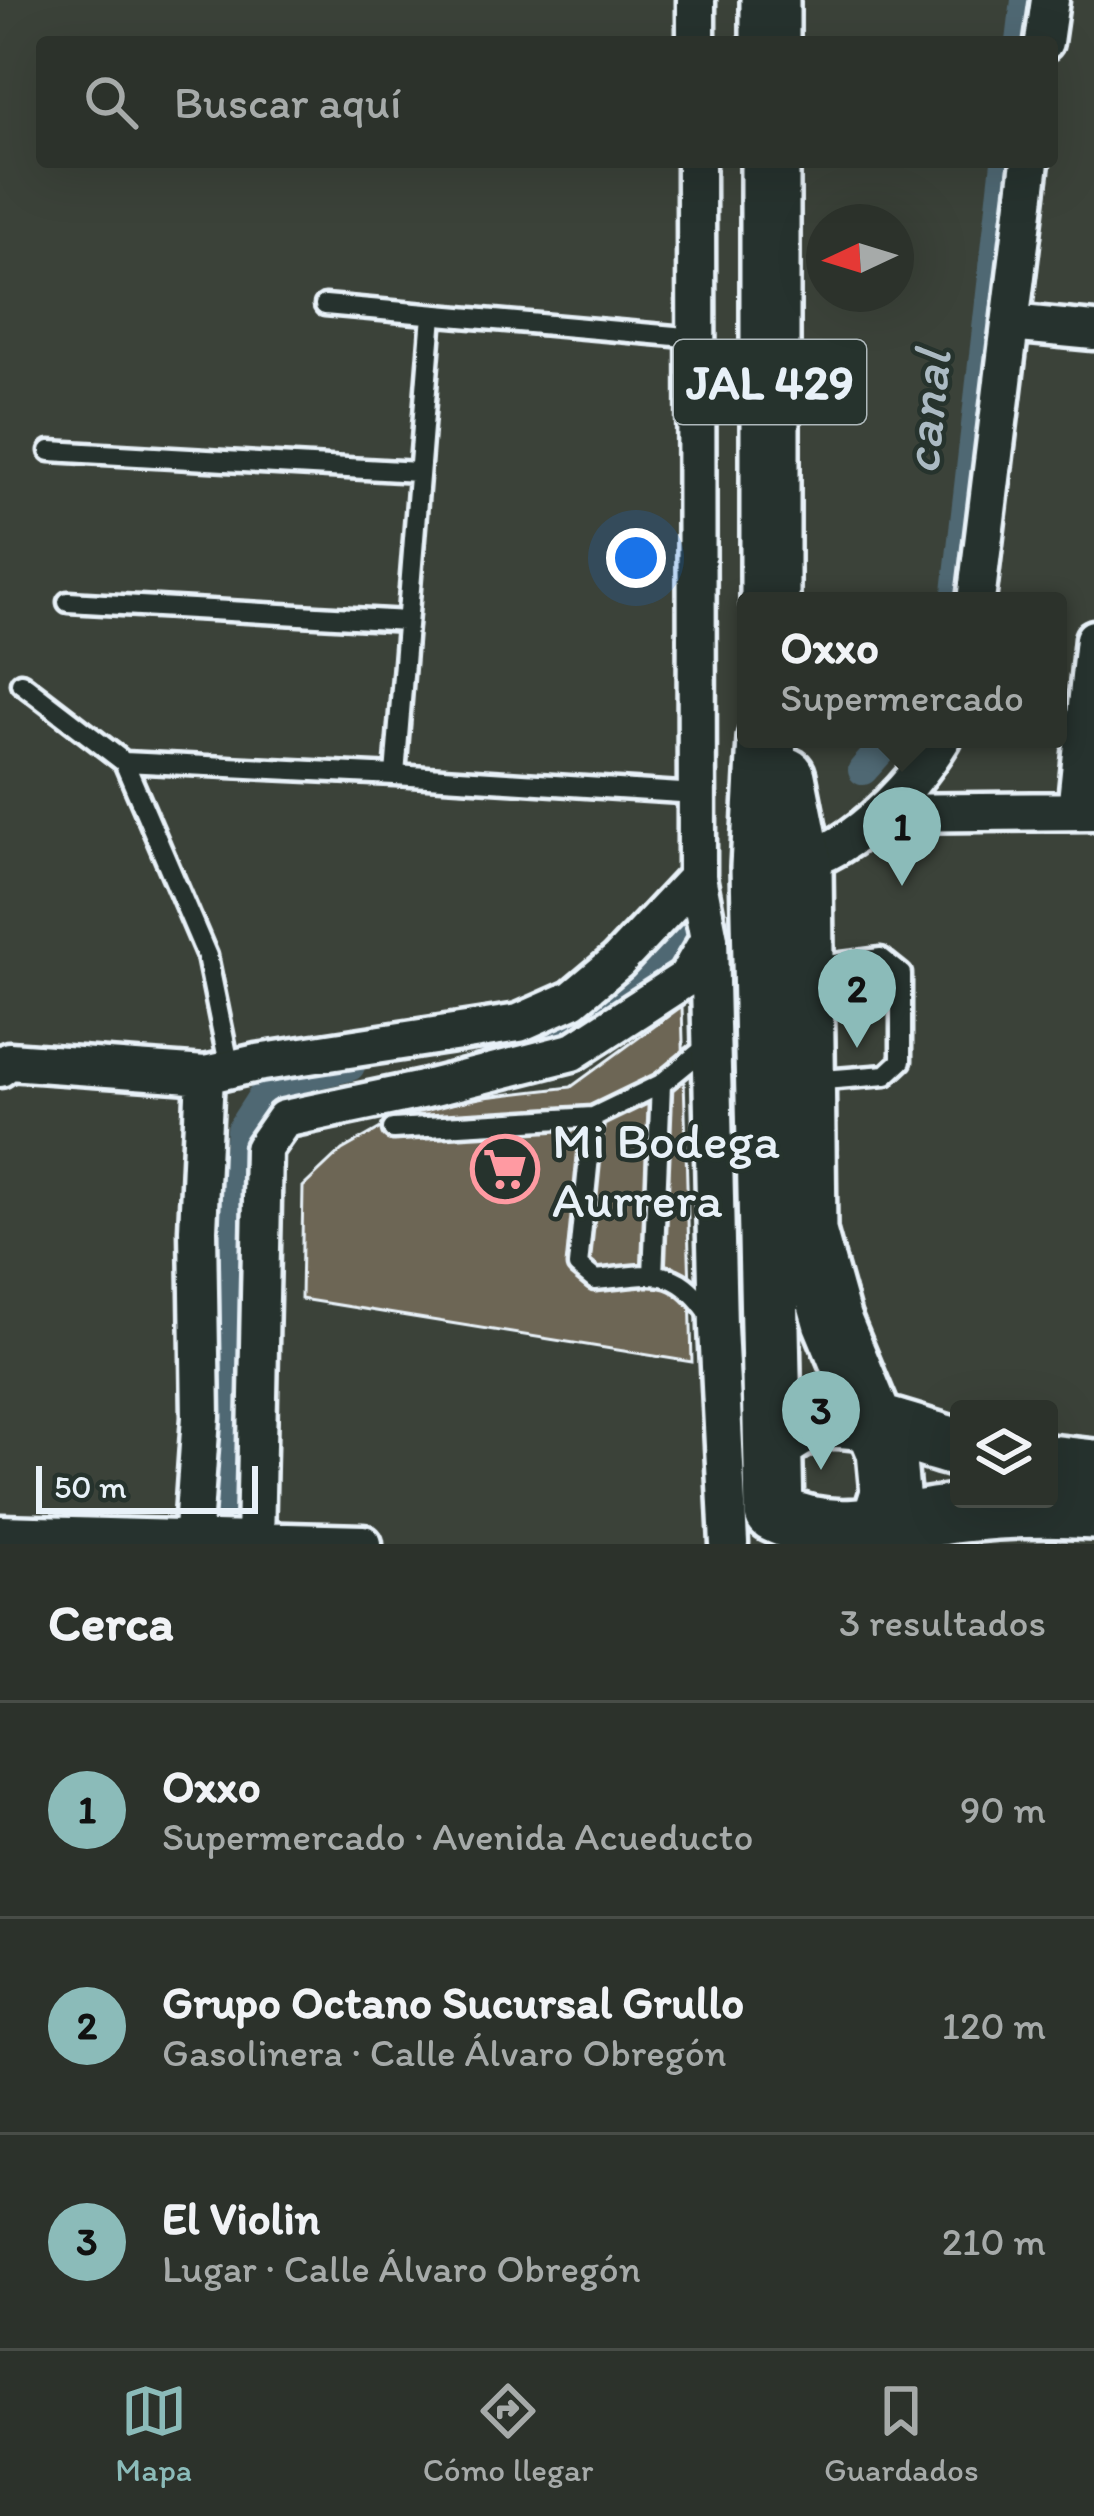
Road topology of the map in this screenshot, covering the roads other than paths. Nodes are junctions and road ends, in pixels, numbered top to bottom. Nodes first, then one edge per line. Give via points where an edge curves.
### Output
1 (696, 0) edge
2 (770, 0) edge
3 (1050, 0) edge
4 (696, 36) edge
5 (770, 36) edge
6 (1045, 36) edge
7 (696, 168) edge
8 (770, 168) edge
9 (1029, 168) edge
10 (325, 305) dead end
11 (432, 315) junction
12 (1010, 323) junction
13 (1094, 332) edge
14 (697, 338) junction
15 (50, 451) dead end
16 (418, 472) junction
17 (770, 592) edge
18 (977, 592) edge
19 (68, 602) dead end
20 (406, 621) junction
21 (1094, 639) edge
22 (21, 683) dead end
23 (768, 748) edge
24 (778, 748) edge
25 (935, 748) edge
26 (124, 761) junction
27 (394, 776) junction
28 (698, 794) junction
29 (1085, 811) edge
30 (884, 813) junction
31 (781, 865) junction
32 (697, 877) junction
33 (709, 939) junction
34 (782, 972) junction
35 (710, 1044) junction
36 (0, 1068) edge
37 (218, 1072) junction
38 (661, 1084) junction
39 (784, 1085) junction
40 (592, 1117) junction
41 (393, 1129) dead end
42 (652, 1275) junction
43 (745, 1335) junction
44 (876, 1426) junction
45 (773, 1444) junction
46 (950, 1446) edge
47 (1058, 1465) edge
48 (1094, 1469) edge
49 (1094, 1510) edge
50 (752, 1528) edge
51 (0, 1534) edge
52 (877, 1534) junction
53 (223, 1541) edge
54 (363, 1544) edge

1 - 4 street
2 - 5 main road
3 - 6 street
7 - 14 street
8 - 17 main road, JAL 429
9 - 12 street
10 - 11 lane
11 - 14 lane
11 - 16 lane
12 - 13 street
12 - 18 street
14 - 28 street
15 - 16 lane
16 - 20 lane
19 - 20 lane
20 - 27 lane
21 - 29 street
22 - 26 lane
23 - 31 main road
24 - 31 main road
25 - 30 street
26 - 27 lane
26 - 37 lane via 207,956
27 - 28 lane
28 - 32 street
29 - 30 street
30 - 31 street
31 - 34 main road
32 - 33 street
32 - 37 street via 573,1000 518,1024
33 - 35 street
33 - 53 street via 686,979 572,1052 284,1119 262,1149
34 - 39 main road
34 - 39 lane via 881,958 901,974 901,1060 886,1075
35 - 38 lane
35 - 43 street
36 - 37 street via 8,1061
37 - 53 street via 198,1230 201,1417
38 - 40 lane
38 - 42 lane
39 - 43 main road
39 - 44 main road via 807,1232 832,1321
40 - 41 lane
40 - 42 lane via 578,1266 595,1280
42 - 43 lane via 676,1278
43 - 45 main road
43 - 50 street
44 - 45 main road via 824,1419
44 - 46 main road
44 - 52 main road via 890,1492
45 - 50 main road
47 - 48 main road
49 - 52 main road via 957,1514
50 - 52 main road via 850,1541
51 - 53 street
53 - 54 street

